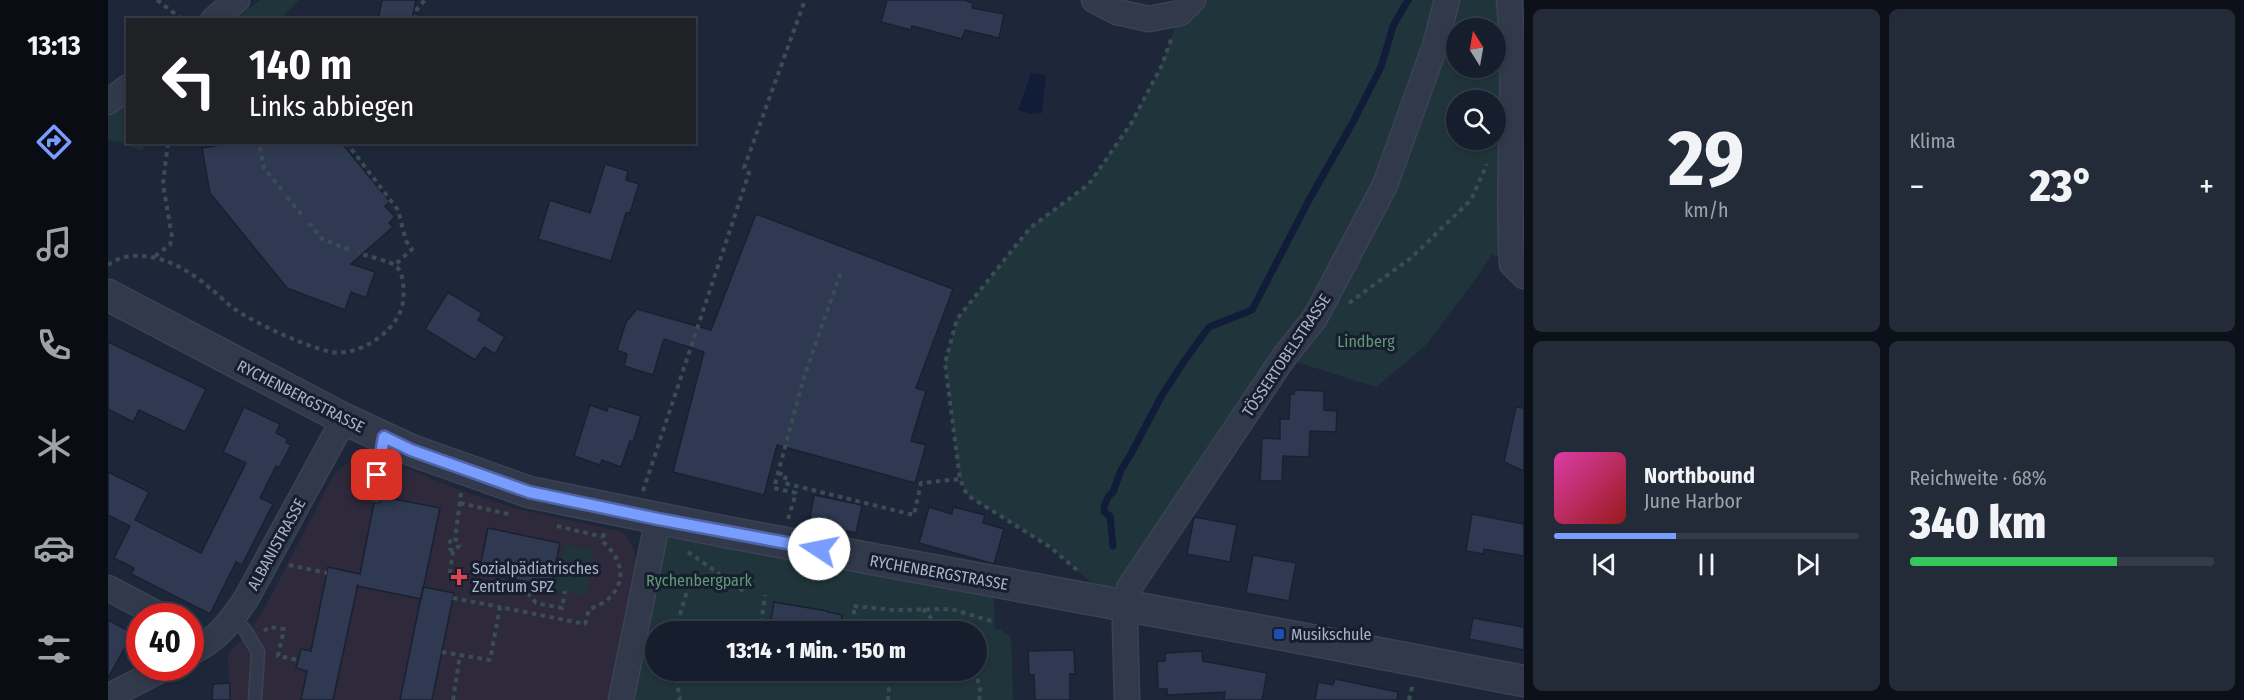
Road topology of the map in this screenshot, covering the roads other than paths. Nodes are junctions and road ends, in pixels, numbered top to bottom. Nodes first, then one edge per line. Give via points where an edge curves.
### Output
1 (237, 0) edge
2 (1094, 0) edge
3 (1447, 0) edge
4 (1509, 0) edge
5 (1186, 7) edge
6 (215, 18) edge
7 (126, 88) edge
8 (108, 102) edge
9 (1524, 276) edge
10 (108, 295) edge
11 (344, 419) junction
12 (384, 437) junction
13 (376, 495) dead end
14 (658, 519) junction
15 (108, 588) edge
16 (136, 603) edge
17 (1126, 606) junction
18 (232, 618) junction
19 (204, 638) edge
20 (139, 681) edge
21 (1524, 681) edge
22 (108, 697) edge
23 (255, 700) edge
24 (621, 700) edge
25 (1127, 700) edge

1 - 6 street
2 - 5 street via 1117,12 1149,19
3 - 17 street, TÖSSERTOBELSTRASSE via 1435,46 1385,185 1315,318 1284,357 1129,588
4 - 9 street via 1513,42 1509,219 1512,264
7 - 8 street
10 - 11 street, RYCHENBERGSTRASSE
11 - 12 street, RYCHENBERGSTRASSE
11 - 18 street, ALBANISTRASSE
12 - 13 lane
12 - 14 street, RYCHENBERGSTRASSE via 529,492
14 - 17 street, RYCHENBERGSTRASSE
14 - 24 street
15 - 16 street
17 - 21 street, RYCHENBERGSTRASSE
17 - 25 street, TÖSSERTOBELSTRASSE
18 - 19 street, ALBANISTRASSE
18 - 23 lane via 245,630 258,652
20 - 22 street

